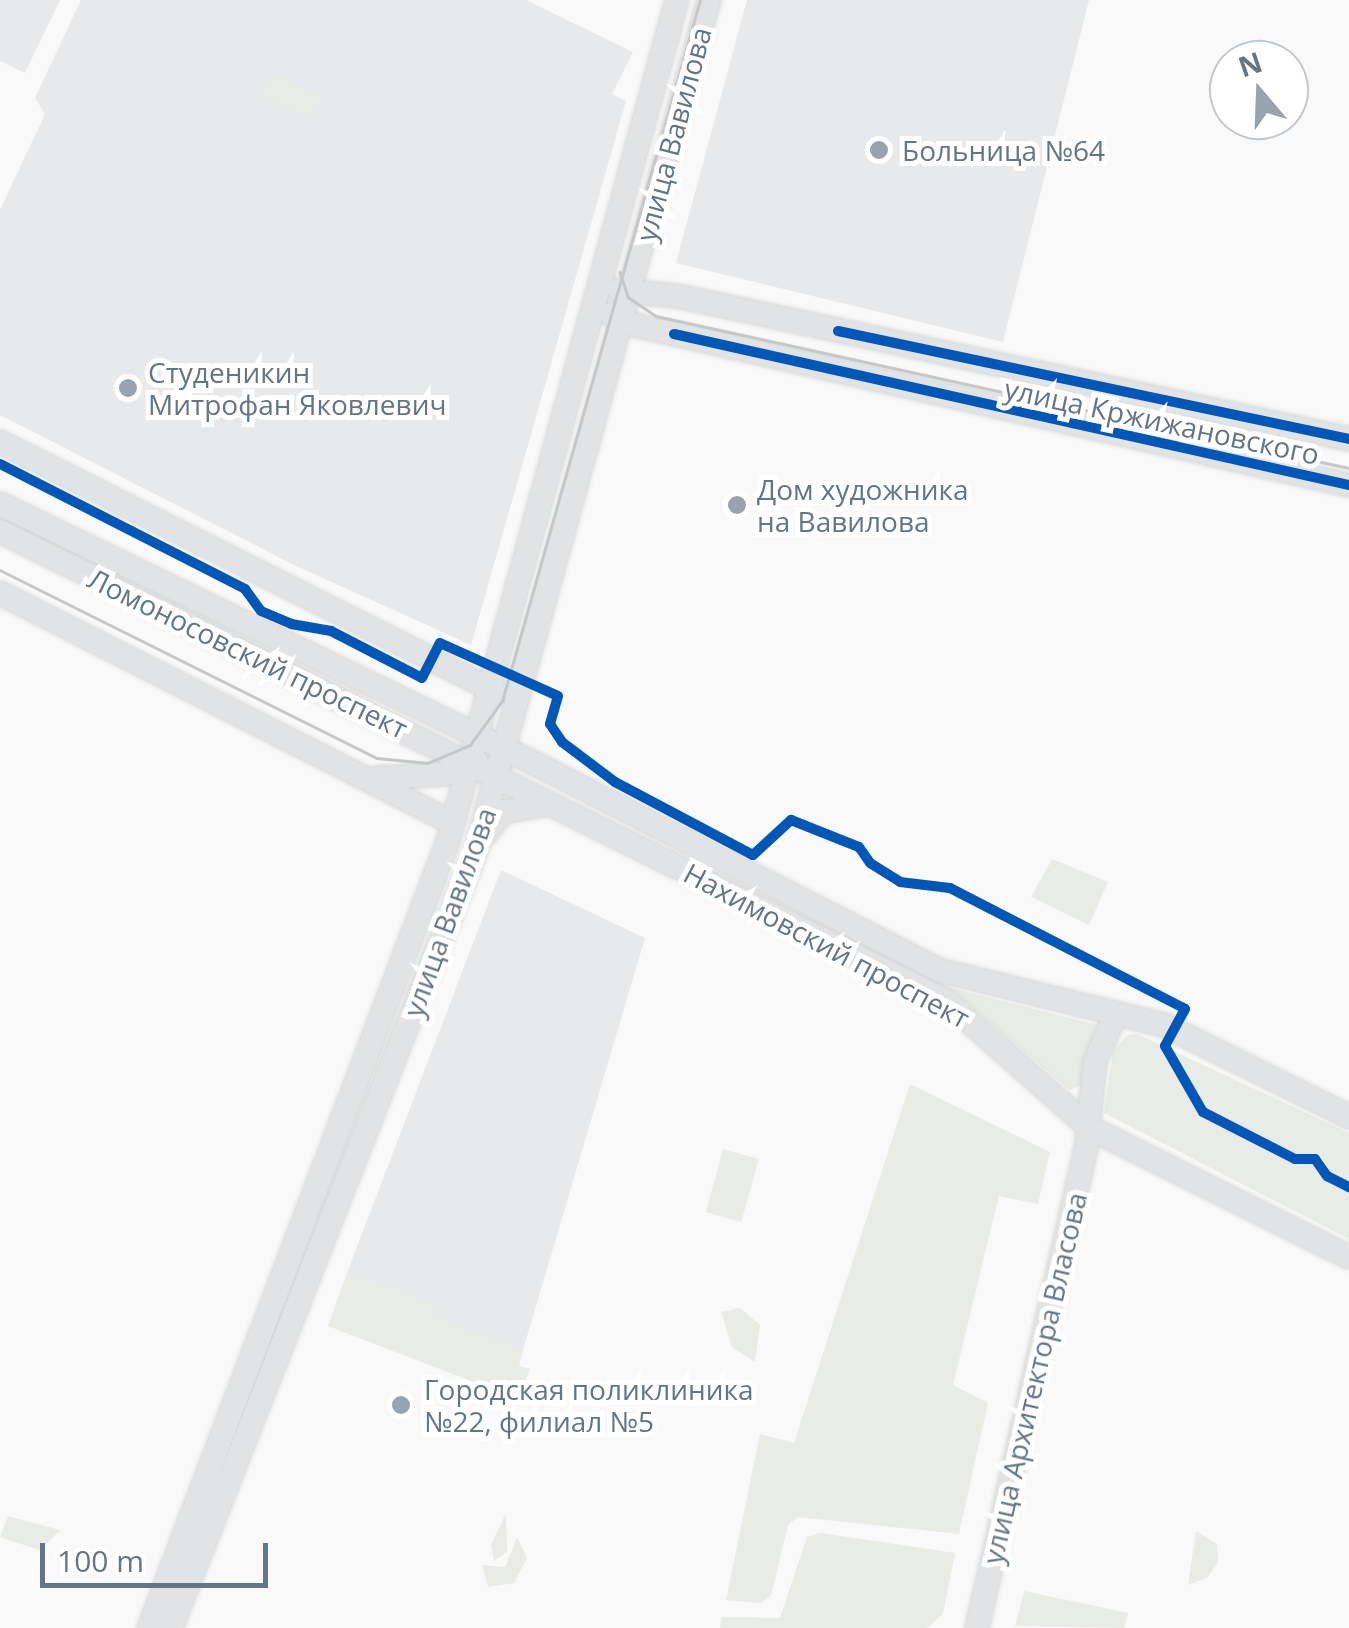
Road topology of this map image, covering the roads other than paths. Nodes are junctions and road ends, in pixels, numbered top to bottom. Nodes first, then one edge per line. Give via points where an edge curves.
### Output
1 (677, 0) edge
2 (709, 0) edge
3 (631, 287) junction
4 (594, 297) junction
5 (621, 322) junction
6 (1349, 439) edge
7 (0, 442) edge
8 (1349, 485) edge
9 (0, 504) edge
10 (0, 531) edge
11 (0, 593) edge
12 (486, 683) junction
13 (510, 716) junction
14 (475, 736) junction
15 (502, 748) junction
16 (470, 764) junction
17 (536, 764) junction
18 (495, 776) junction
19 (372, 778) junction
20 (548, 804) junction
21 (453, 823) junction
22 (475, 852) junction
23 (425, 907) junction
24 (452, 912) junction
25 (1116, 1013) junction
26 (1349, 1117) edge
27 (1090, 1128) junction
28 (1349, 1257) edge
29 (149, 1628) edge
30 (172, 1628) edge
31 (978, 1628) edge

1 - 4 street, улица Вавилова
2 - 3 street, улица Вавилова
3 - 4 street, улица Кржижановского
3 - 5 street, улица Вавилова
3 - 6 street, улица Кржижановского
4 - 5 street
4 - 12 street, улица Вавилова
5 - 8 street, улица Кржижановского
5 - 13 street, улица Вавилова
7 - 12 street
9 - 14 street, Ломоносовский проспект
10 - 16 street, Ломоносовский проспект
11 - 19 street
12 - 13 street
12 - 14 street, улица Вавилова
13 - 15 street, улица Вавилова
13 - 17 street
14 - 15 street, Ломоносовский проспект
14 - 16 street, улица Вавилова
15 - 16 street
15 - 17 street, Нахимовский проспект
15 - 18 street, улица Вавилова
16 - 18 street, Ломоносовский проспект
16 - 19 street
16 - 21 street, улица Вавилова
17 - 25 street, Нахимовский проспект via 938,970
18 - 20 street, Нахимовский проспект
18 - 22 street, улица Вавилова
19 - 21 street
20 - 22 street via 503,812
20 - 27 street, Нахимовский проспект via 945,1000
21 - 23 street, улица Вавилова
22 - 24 street, улица Вавилова
23 - 24 street via 440,895 451,900
23 - 29 street, улица Вавилова
24 - 30 street, улица Вавилова
25 - 26 street, Нахимовский проспект via 1164,1025
25 - 27 street, улица Архитектора Власова via 1096,1062
27 - 28 street, Нахимовский проспект
27 - 31 street, улица Архитектора Власова

